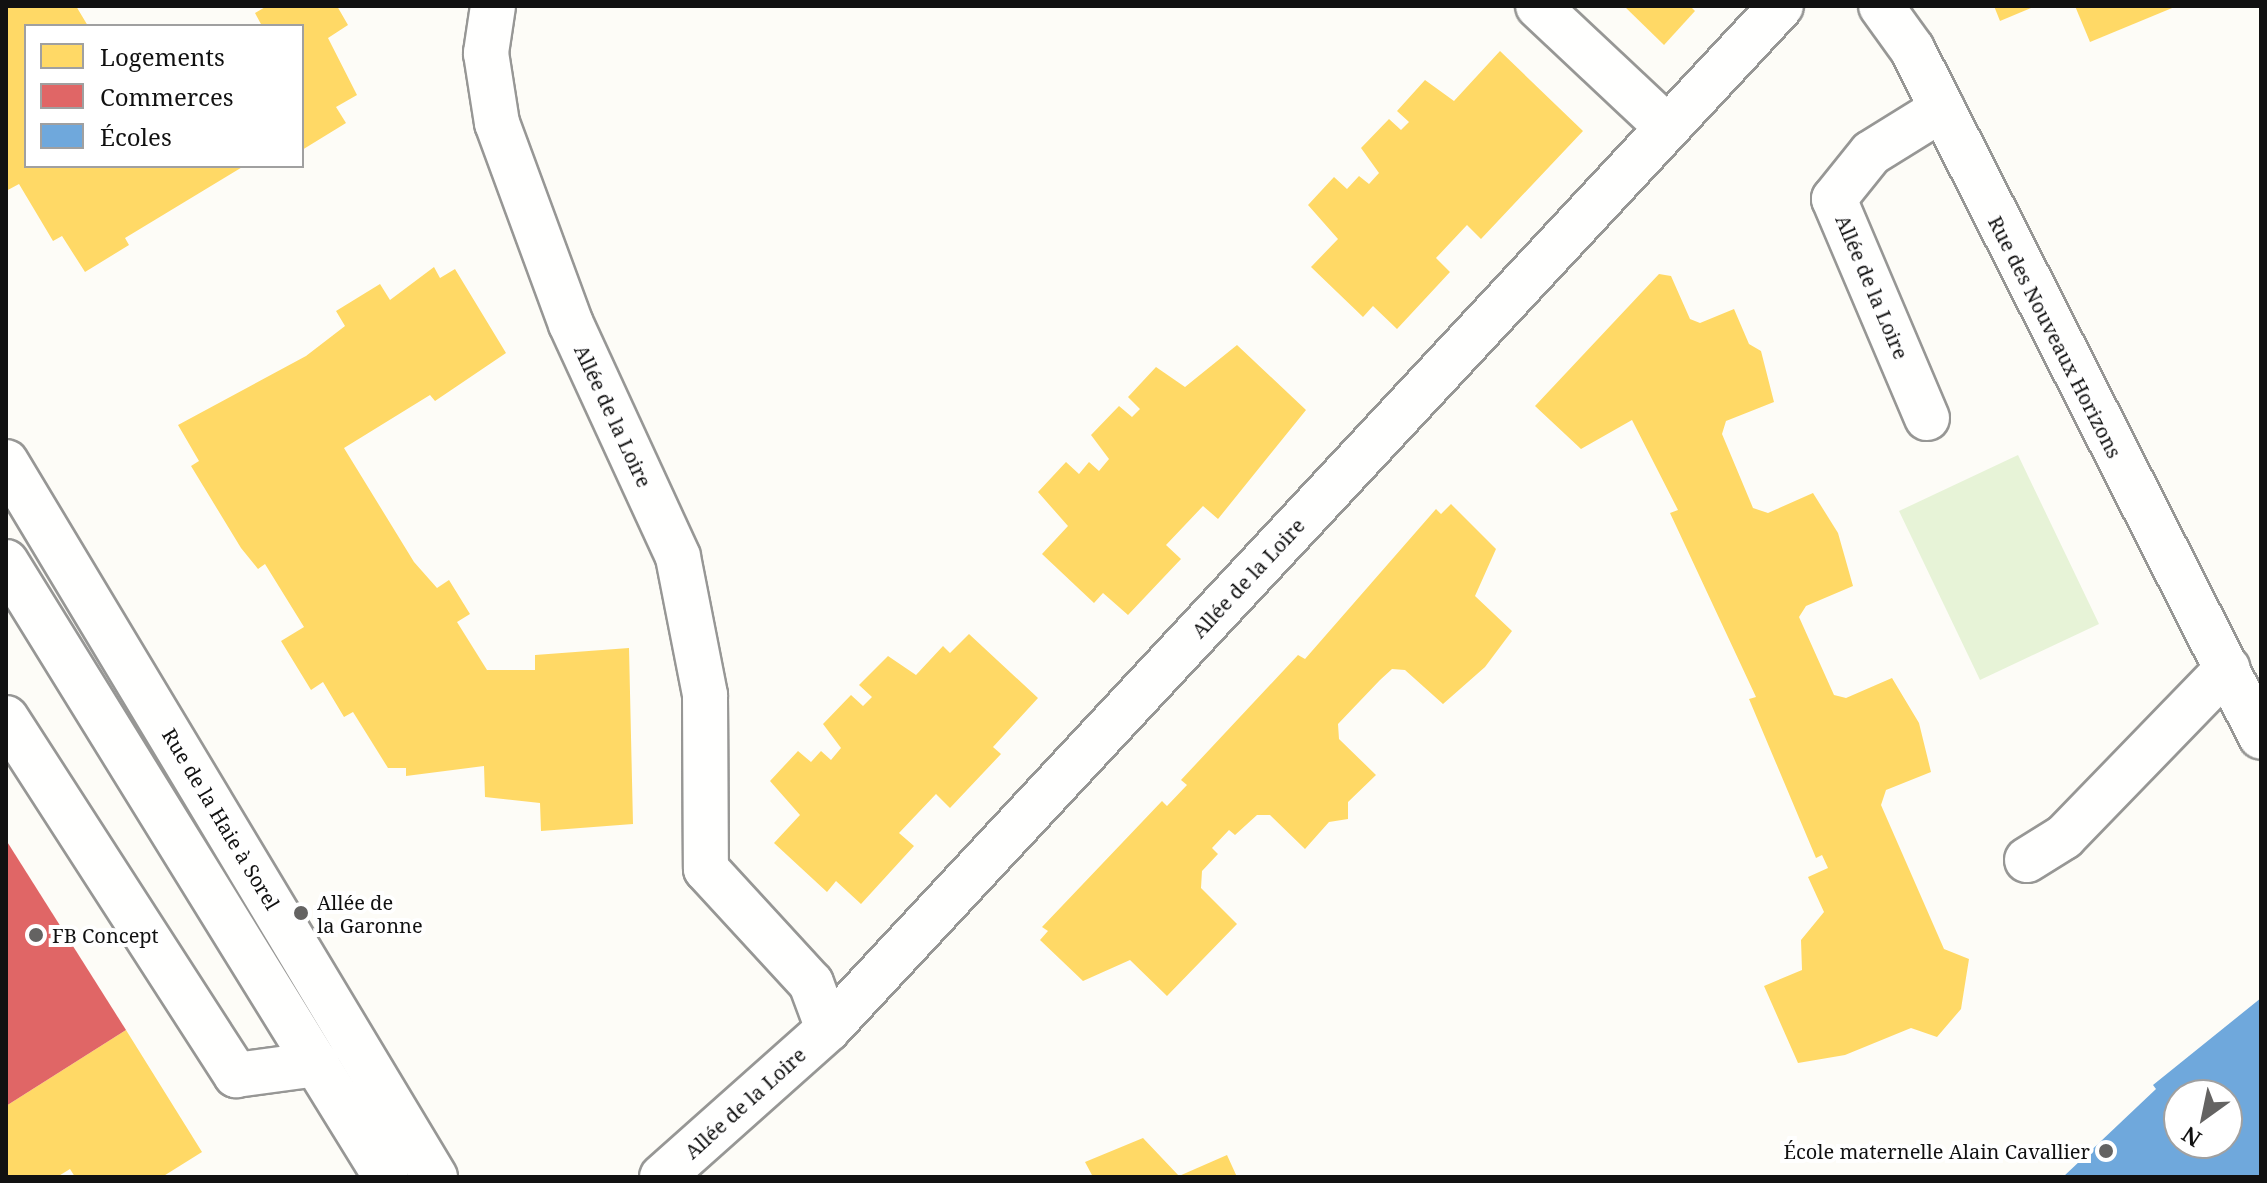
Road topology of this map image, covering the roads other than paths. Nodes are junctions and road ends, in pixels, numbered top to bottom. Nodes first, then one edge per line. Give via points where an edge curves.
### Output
1 (493, 6) edge
2 (1538, 6) edge
3 (1781, 6) edge
4 (1881, 6) edge
5 (1942, 109) junction
6 (1666, 126) junction
7 (1927, 418) dead end
8 (6, 462) edge
9 (6, 562) edge
10 (2228, 668) junction
11 (6, 718) edge
12 (2261, 737) edge
13 (2027, 860) dead end
14 (828, 1029) junction
15 (317, 1064) junction
16 (386, 1177) edge
17 (435, 1177) edge
18 (662, 1177) edge

1 - 14 street, Allée de la Loire via 486,53 497,123 571,324 678,557 705,695 706,869 811,983
2 - 6 street
3 - 6 street, Allée de la Loire
4 - 5 street, Rue des Nouveaux Horizons
5 - 7 street, Allée de la Loire via 1871,153 1834,199
5 - 10 street, Rue des Nouveaux Horizons
6 - 14 street, Allée de la Loire
8 - 17 street, Rue de la Haie à Sorel
9 - 15 street
10 - 12 street, Rue des Nouveaux Horizons
10 - 13 street via 2064,837
11 - 15 street via 236,1075
14 - 18 street, Allée de la Loire
15 - 16 street

